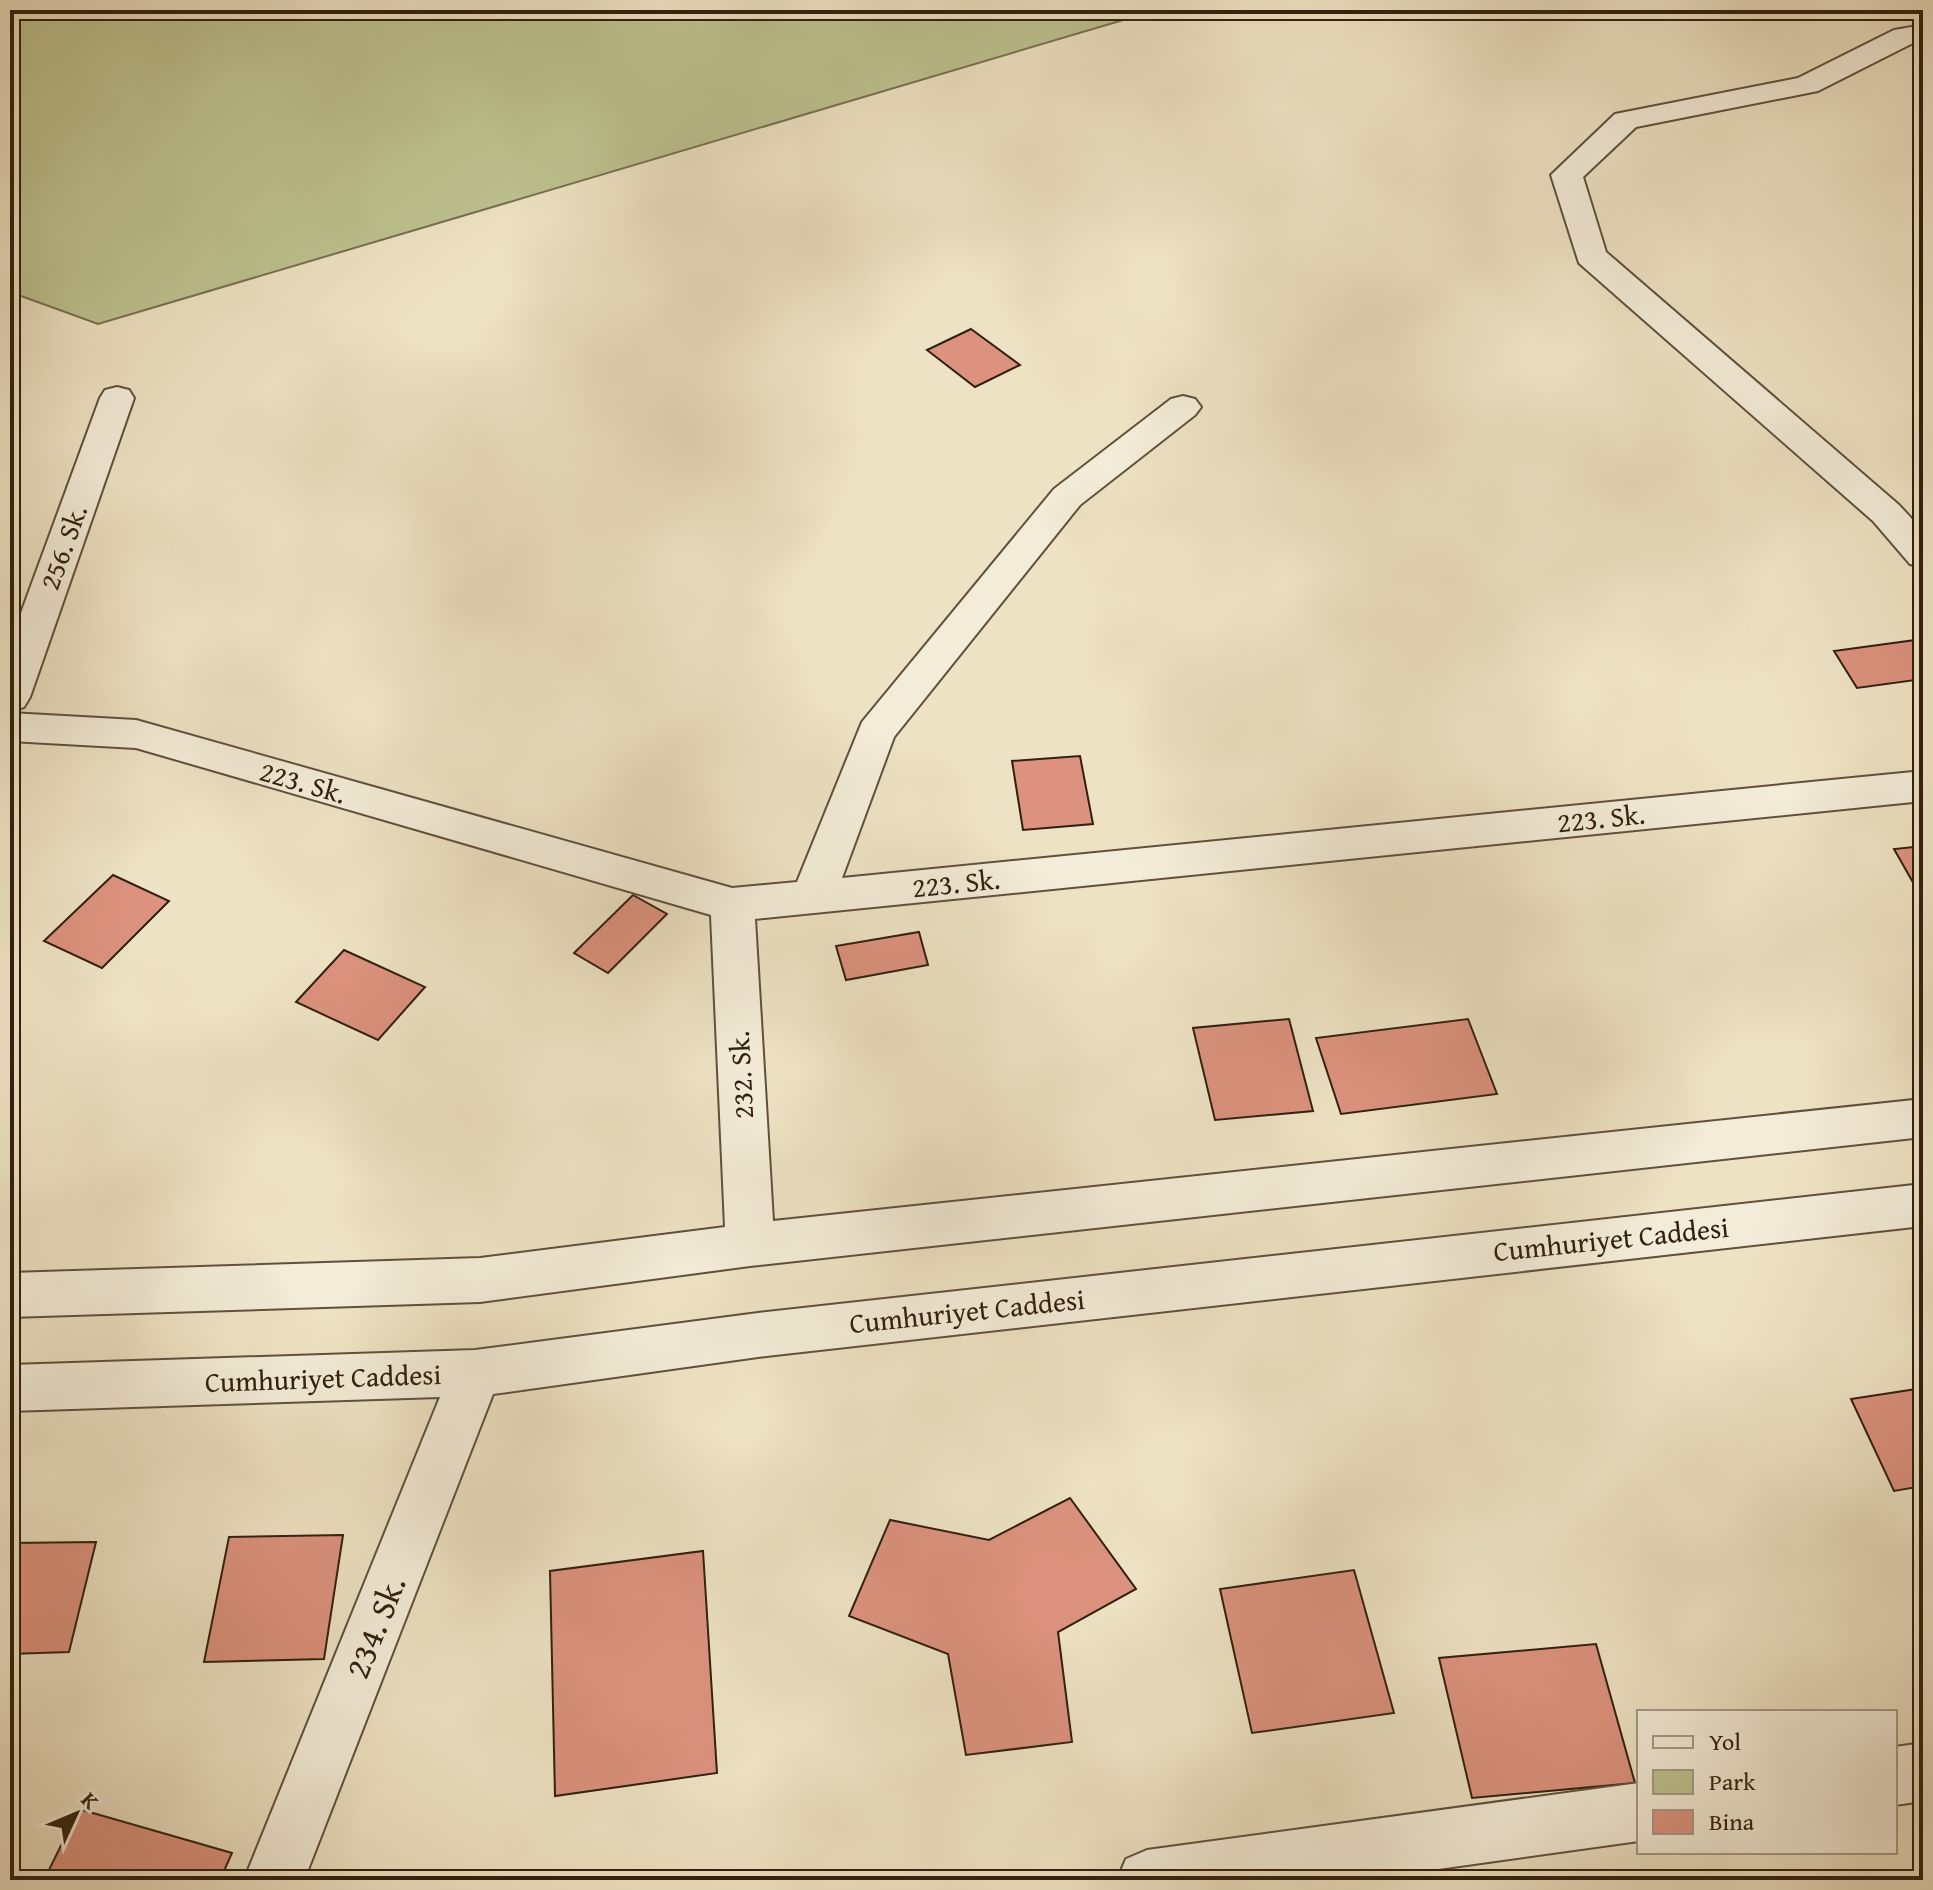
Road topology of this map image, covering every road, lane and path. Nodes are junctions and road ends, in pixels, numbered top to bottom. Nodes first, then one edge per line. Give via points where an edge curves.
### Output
1 (1923, 34) edge
2 (117, 398) dead end
3 (1183, 407) dead end
4 (1923, 555) edge
5 (10, 697) edge
6 (10, 727) edge
7 (1923, 786) edge
8 (813, 897) junction
9 (732, 905) junction
10 (1923, 1118) edge
11 (1923, 1205) edge
12 (750, 1245) junction
13 (10, 1295) edge
14 (475, 1373) junction
15 (10, 1388) edge
16 (1923, 1772) edge
17 (1897, 1776) edge
18 (1637, 1812) edge
19 (274, 1880) edge
20 (1147, 1880) edge

1 - 4 street via 1904,36 1807,85 1626,120 1567,175 1591,256 1886,513
2 - 5 street, 256. Sk.
3 - 8 street via 1067,497 876,732
6 - 9 street, 223. Sk. via 136,734
7 - 8 street, 223. Sk.
8 - 9 street, 223. Sk.
9 - 12 street, 232. Sk.
10 - 12 street
11 - 14 street, Cumhuriyet Caddesi via 758,1335
12 - 13 street via 480,1280
14 - 15 street, Cumhuriyet Caddesi
14 - 19 street, 234. Sk.
16 - 17 street
18 - 20 street

